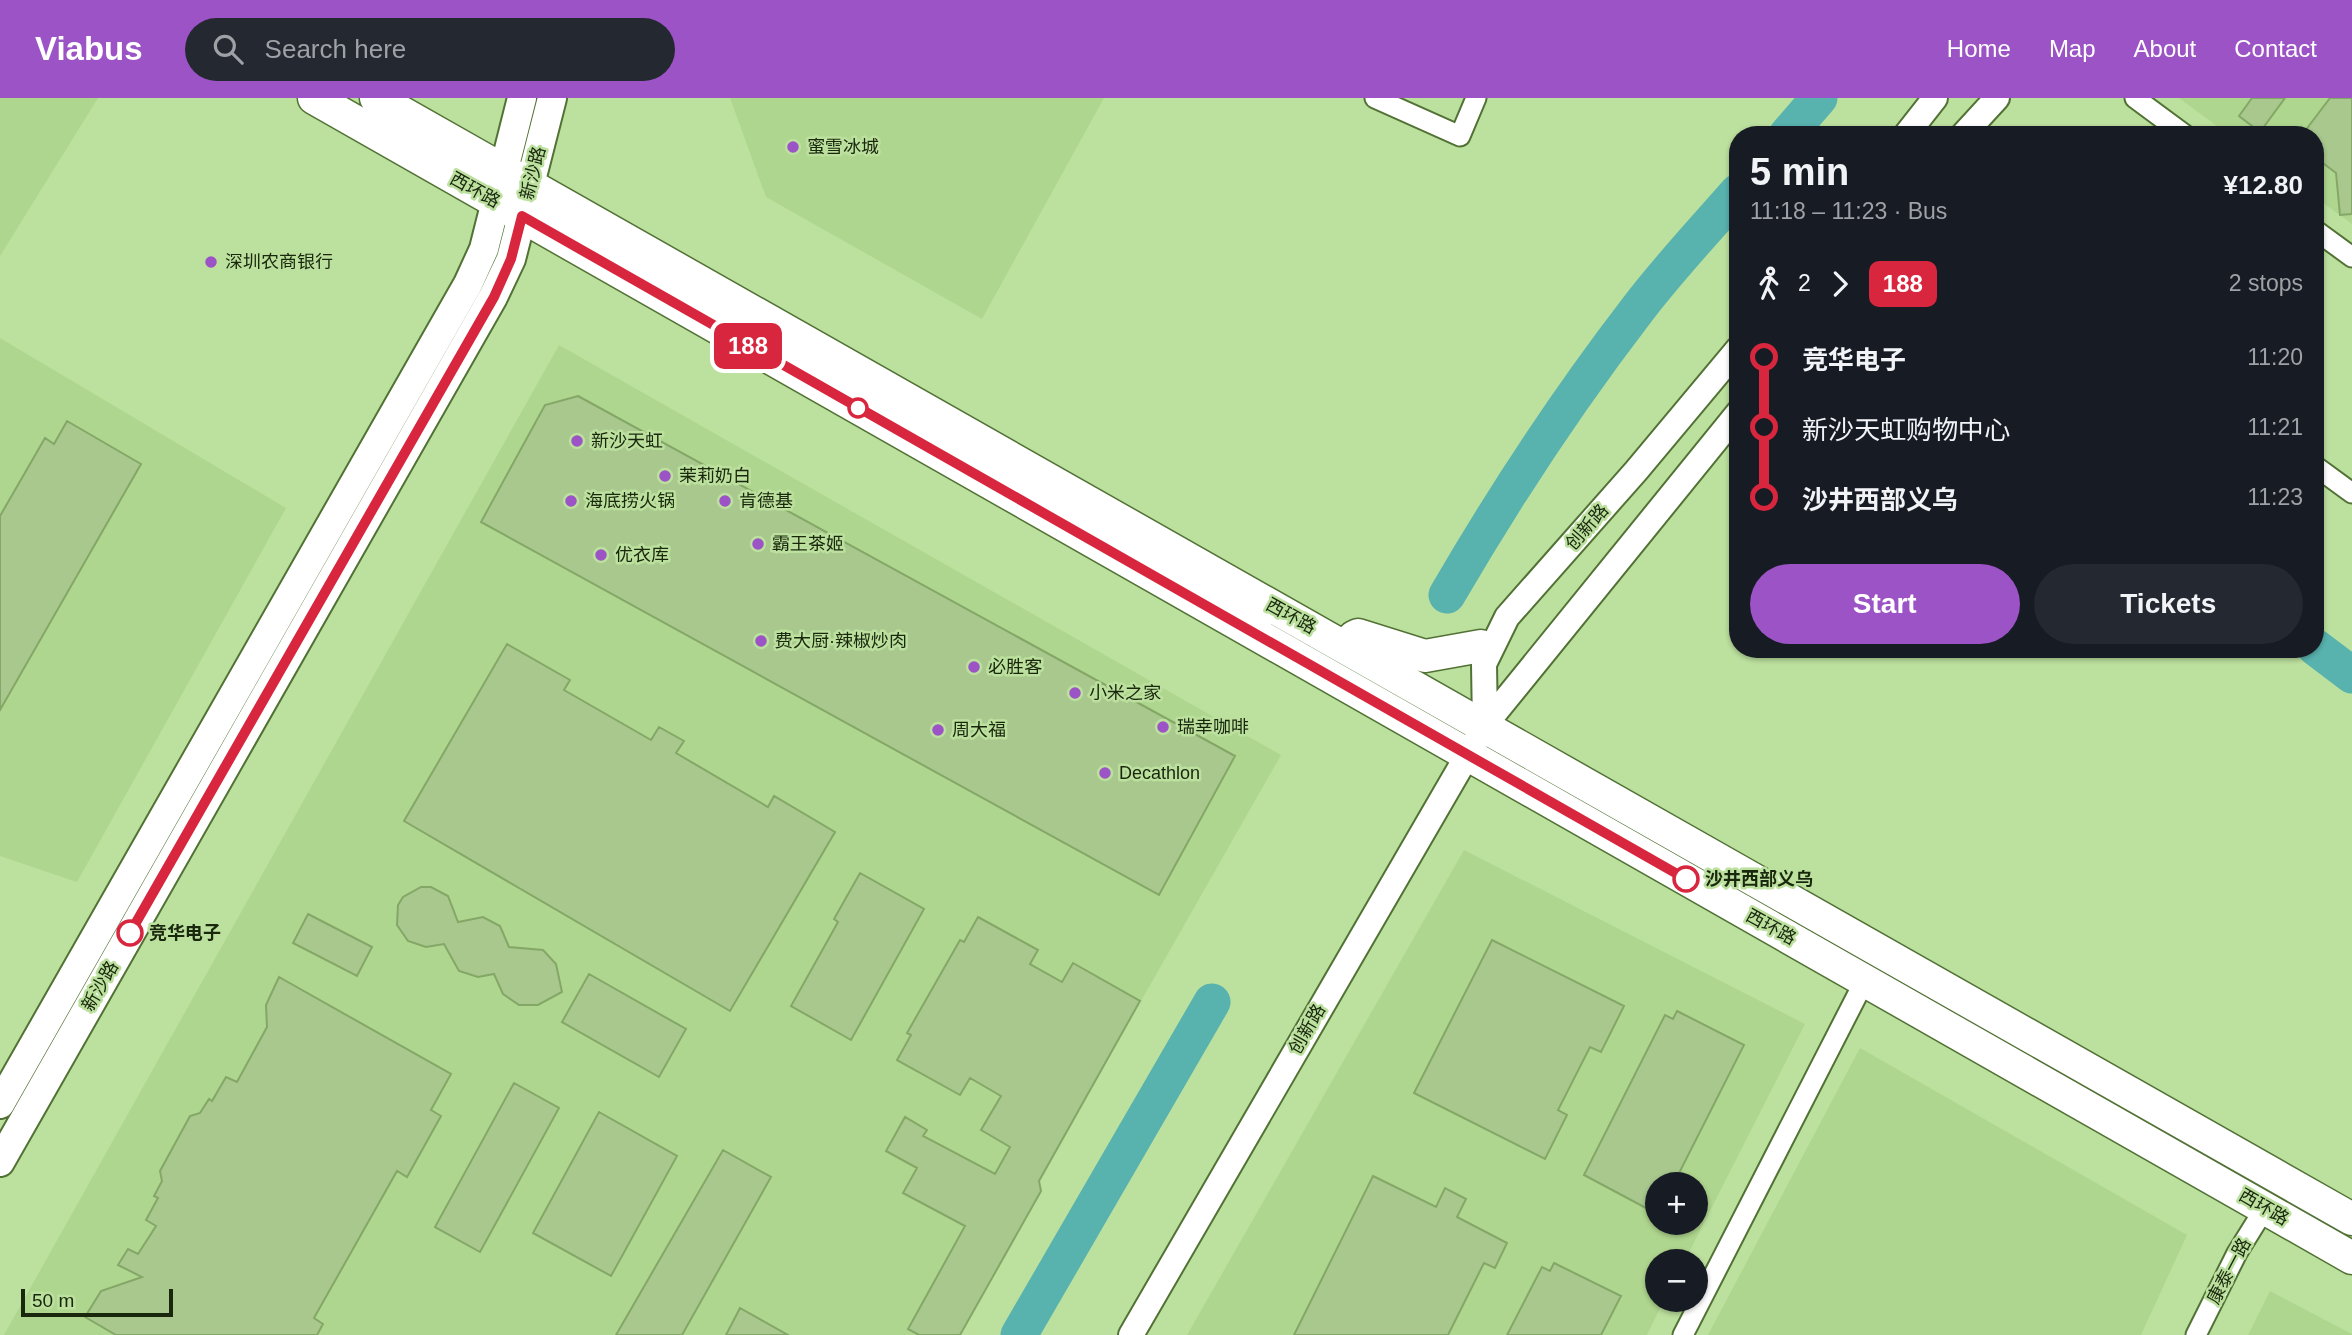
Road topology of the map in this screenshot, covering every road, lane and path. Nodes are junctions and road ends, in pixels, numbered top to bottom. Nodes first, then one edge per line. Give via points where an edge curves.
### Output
1 (313, 98) edge
2 (376, 98) edge
3 (522, 98) edge
4 (552, 98) edge
5 (1376, 98) edge
6 (1476, 98) edge
7 (1936, 98) edge
8 (1997, 98) edge
9 (2135, 98) edge
10 (1913, 126) edge
11 (1971, 126) edge
12 (2173, 126) edge
13 (512, 194) junction
14 (2324, 237) edge
15 (2352, 257) edge
16 (1729, 359) edge
17 (1729, 424) edge
18 (2324, 473) edge
19 (2352, 493) edge
20 (1339, 643) junction
21 (1481, 646) dead end
22 (1485, 725) junction
23 (1465, 755) junction
24 (1866, 980) junction
25 (0, 1104) edge
26 (0, 1162) edge
27 (2265, 1208) junction
28 (2352, 1219) edge
29 (2352, 1258) edge
30 (1131, 1335) edge
31 (1683, 1335) edge
32 (2196, 1335) edge

1 - 13 main road, 西环路
2 - 13 main road, 西环路
3 - 13 main road, 新沙路
4 - 13 main road, 新沙路
5 - 6 street via 1460,136
7 - 10 street
8 - 11 street
9 - 12 street
13 - 20 main road, 西环路
13 - 23 main road, 西环路
13 - 25 main road, 新沙路 via 468,284
13 - 26 main road, 新沙路 via 511,259 494,297
14 - 15 street
16 - 22 street, 创新路 via 1507,617 1484,664
17 - 22 street, 创新路
18 - 19 street
20 - 21 main road via 1359,635 1425,656
20 - 22 main road, 西环路
22 - 23 street, 创新路
22 - 28 main road, 西环路
23 - 24 main road, 西环路
23 - 30 street, 创新路
24 - 27 main road, 西环路
24 - 31 street
27 - 29 main road, 西环路
27 - 32 street, 康泰一路

